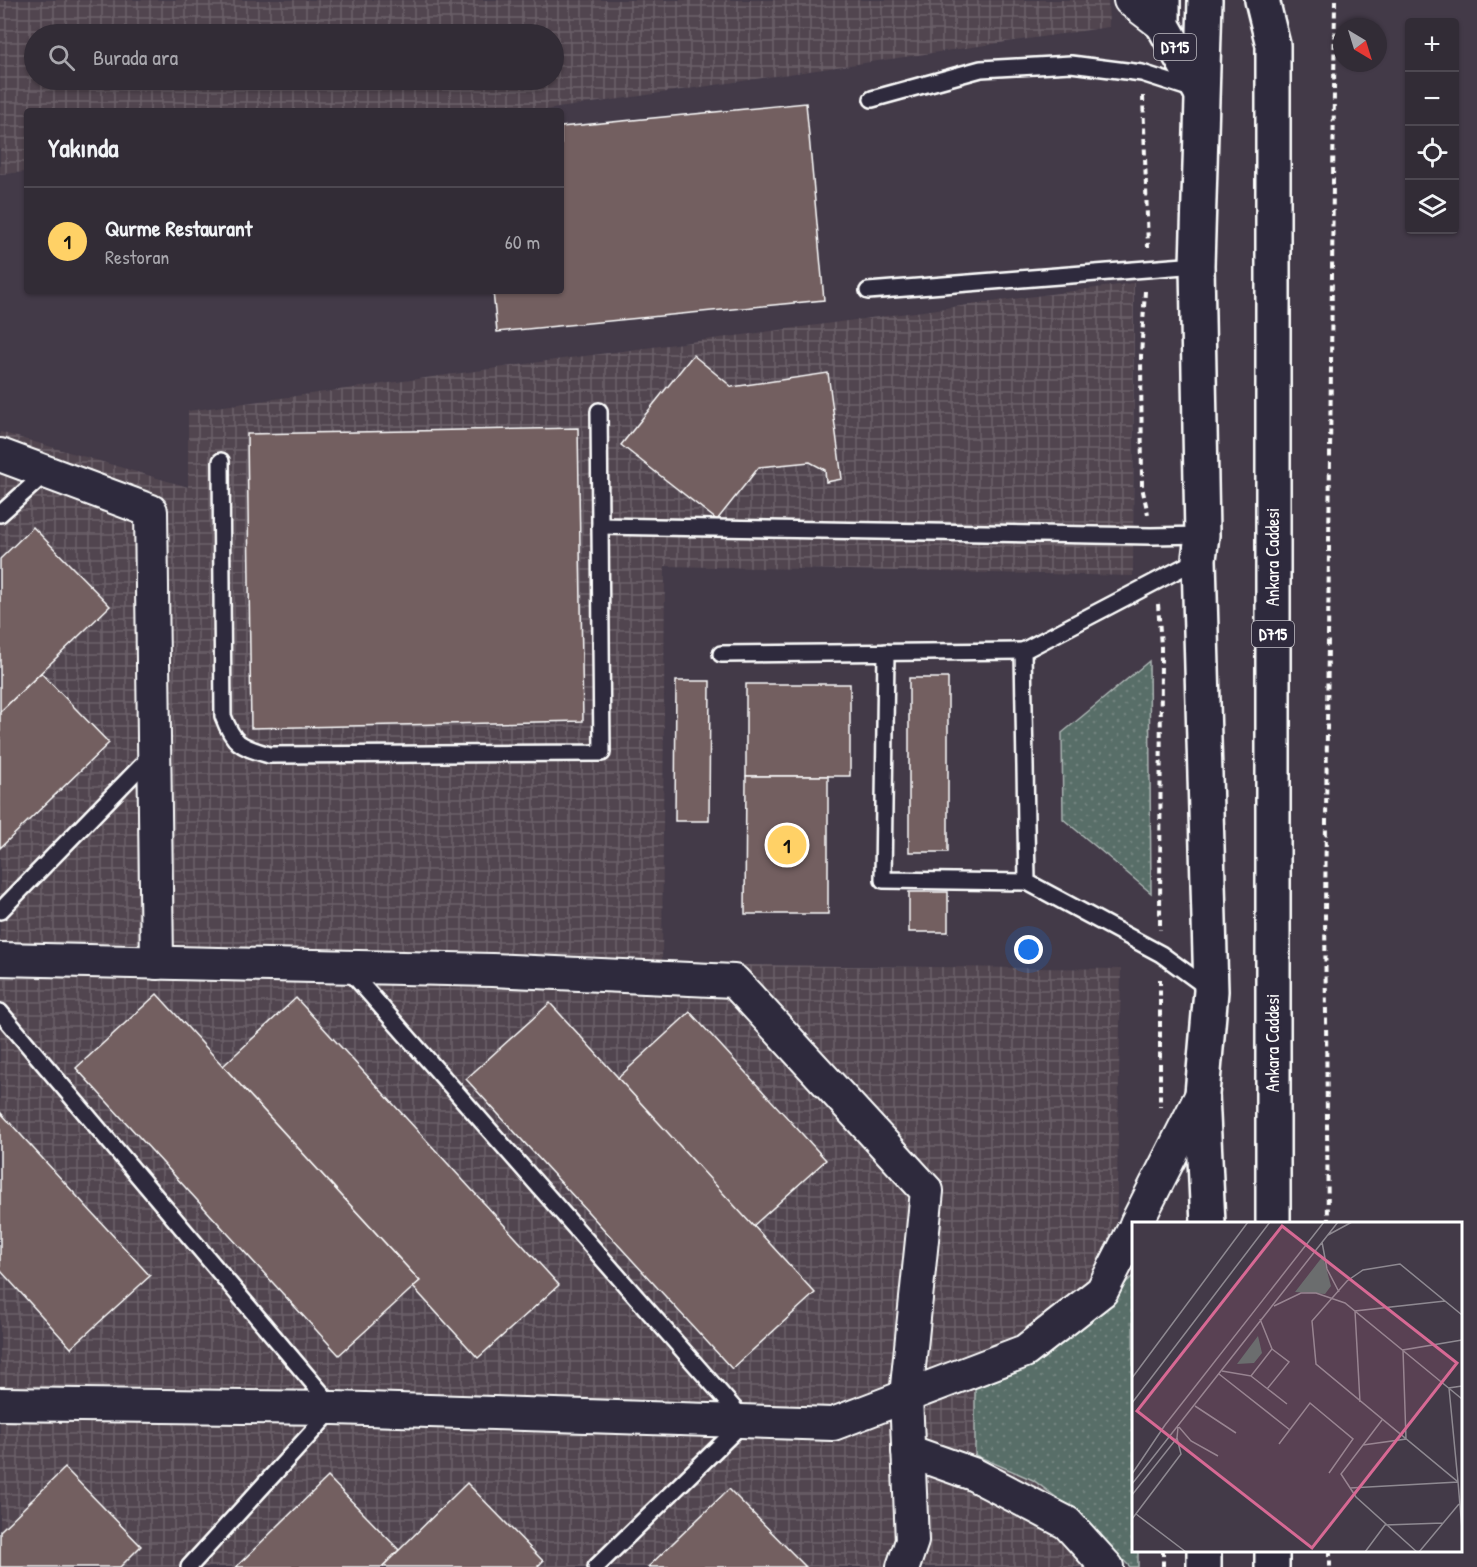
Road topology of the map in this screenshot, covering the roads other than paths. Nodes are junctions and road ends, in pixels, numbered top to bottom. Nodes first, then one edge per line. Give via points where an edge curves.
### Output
1 (1130, 0) edge
2 (1205, 0) edge
3 (1262, 0) edge
4 (1274, 0) edge
5 (1163, 12) edge
6 (1273, 45) junction
7 (1200, 91) junction
8 (872, 99) dead end
9 (1197, 265) junction
10 (868, 291) dead end
11 (599, 411) dead end
12 (0, 455) edge
13 (221, 461) dead end
14 (47, 472) junction
15 (0, 514) edge
16 (600, 526) junction
17 (1201, 547) junction
18 (886, 651) junction
19 (1023, 651) junction
20 (721, 654) dead end
21 (154, 753) junction
22 (1027, 882) junction
23 (0, 911) edge
24 (0, 959) edge
25 (157, 963) junction
26 (346, 967) junction
27 (1211, 991) junction
28 (0, 1012) edge
29 (1202, 1094) junction
30 (1137, 1222) edge
31 (1208, 1222) edge
32 (1272, 1222) edge
33 (1132, 1233) edge
34 (906, 1396) junction
35 (0, 1404) edge
36 (334, 1408) junction
37 (745, 1421) junction
38 (908, 1451) junction
39 (189, 1567) edge
40 (596, 1567) edge
41 (903, 1567) edge
42 (1107, 1567) edge

1 - 5 street
2 - 7 highway, D715
3 - 6 highway, Ankara Caddesi / D715
4 - 6 highway
5 - 7 highway, D715
6 - 32 highway, Ankara Caddesi / D715
7 - 8 lane via 1142,73 1071,63 981,69
7 - 9 highway, D715
9 - 10 lane
9 - 17 highway, D715
11 - 16 lane
12 - 14 street
13 - 16 lane via 223,716 231,737 248,749 269,754 602,753
14 - 15 lane
14 - 21 street via 151,511
16 - 17 lane via 1151,536
17 - 19 lane via 1156,581
17 - 27 highway, D715
18 - 19 lane
18 - 20 lane
18 - 22 lane via 883,880
19 - 22 lane
21 - 23 lane
21 - 25 street
22 - 27 lane via 1161,954
24 - 25 street
25 - 26 street
26 - 34 street via 734,981 927,1191
26 - 37 lane
27 - 29 highway, D715
28 - 36 lane
29 - 30 street
29 - 31 highway, D715
33 - 34 street via 1102,1291 1025,1351
34 - 37 street via 833,1424
34 - 38 street
35 - 36 street
36 - 37 street
36 - 39 lane
37 - 40 lane
38 - 41 street via 912,1541
38 - 42 street via 973,1474 1067,1523

